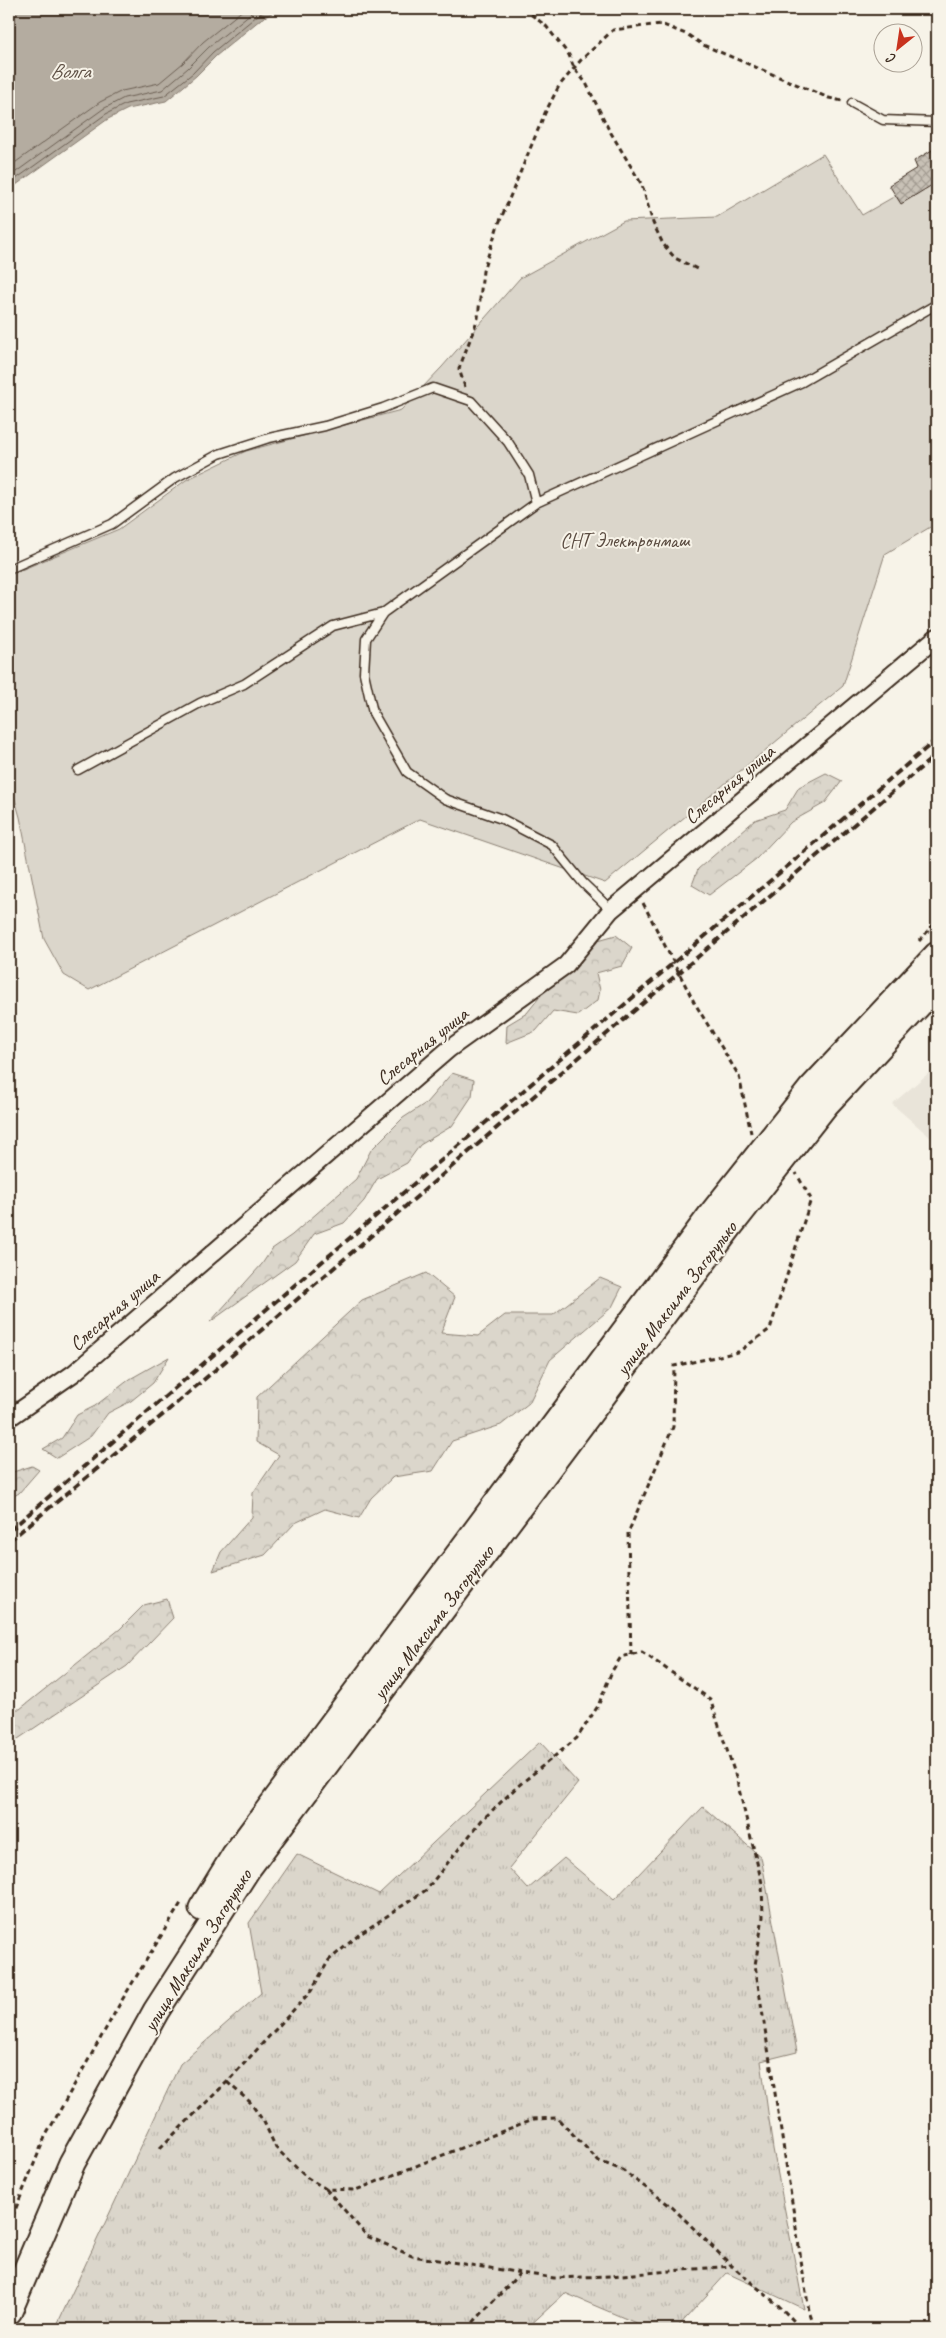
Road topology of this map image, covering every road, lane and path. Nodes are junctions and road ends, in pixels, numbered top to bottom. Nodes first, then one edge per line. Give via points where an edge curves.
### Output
1 (524, 9) edge
2 (574, 68) junction
3 (852, 103) joint
4 (937, 122) edge
5 (697, 269) dead end
6 (937, 304) edge
7 (471, 401) junction
8 (536, 503) junction
9 (9, 569) edge
10 (383, 613) junction
11 (937, 637) edge
12 (78, 770) dead end
13 (636, 889) junction
14 (611, 910) junction
15 (937, 955) edge
16 (937, 986) edge
17 (751, 1134) dead end
18 (789, 1178) dead end
19 (9, 1418) edge
20 (631, 1655) junction
21 (227, 2082) junction
22 (160, 2148) dead end
23 (326, 2189) junction
24 (732, 2266) junction
25 (521, 2272) junction
26 (9, 2276) edge
27 (9, 2311) edge
28 (467, 2329) edge
29 (802, 2329) edge
30 (815, 2329) edge

1 - 2 path via 546,26 569,55
2 - 3 path via 613,30 661,24 688,35 702,45 829,98
2 - 5 path via 586,83 642,185 663,244 676,258
2 - 7 path via 559,86 545,113 496,228 483,271 478,318 459,370
3 - 4 lane via 883,120
6 - 8 lane via 802,382
7 - 8 lane via 508,442 529,475
7 - 9 lane via 433,388 325,426 269,438 219,454 175,478 112,524
8 - 10 lane
10 - 12 lane via 333,626 244,684 200,703
10 - 14 lane via 366,639 364,673 373,713 407,772 445,799 502,819 552,844 583,883
11 - 13 street, Слесарная улица
13 - 14 street, Слесарная улица
13 - 17 path via 694,1002 739,1076
14 - 19 street, Слесарная улица via 566,965 448,1049 74,1373
15 - 26 main road, улица Максима Загорулько via 811,1089 711,1216 234,1856 136,2015 60,2147
16 - 27 main road, улица Максима Загорулько via 826,1104 248,1868 156,2011 72,2163
18 - 20 path via 794,1171 811,1199 770,1329 738,1352 674,1366 673,1427 628,1533
20 - 21 path via 621,1657 598,1706 577,1738 482,1820 426,1890 360,1934 329,1960 311,1991
20 - 30 path via 642,1652 710,1699 736,1778 762,1883 763,1917 755,1965 809,2311
21 - 22 path
21 - 23 path via 255,2109 276,2148 306,2177
23 - 24 path via 356,2190 533,2119 557,2118 599,2161 622,2170 672,2207
23 - 25 path via 368,2236 382,2245 412,2256
24 - 25 path via 554,2278
24 - 29 path
25 - 28 path

